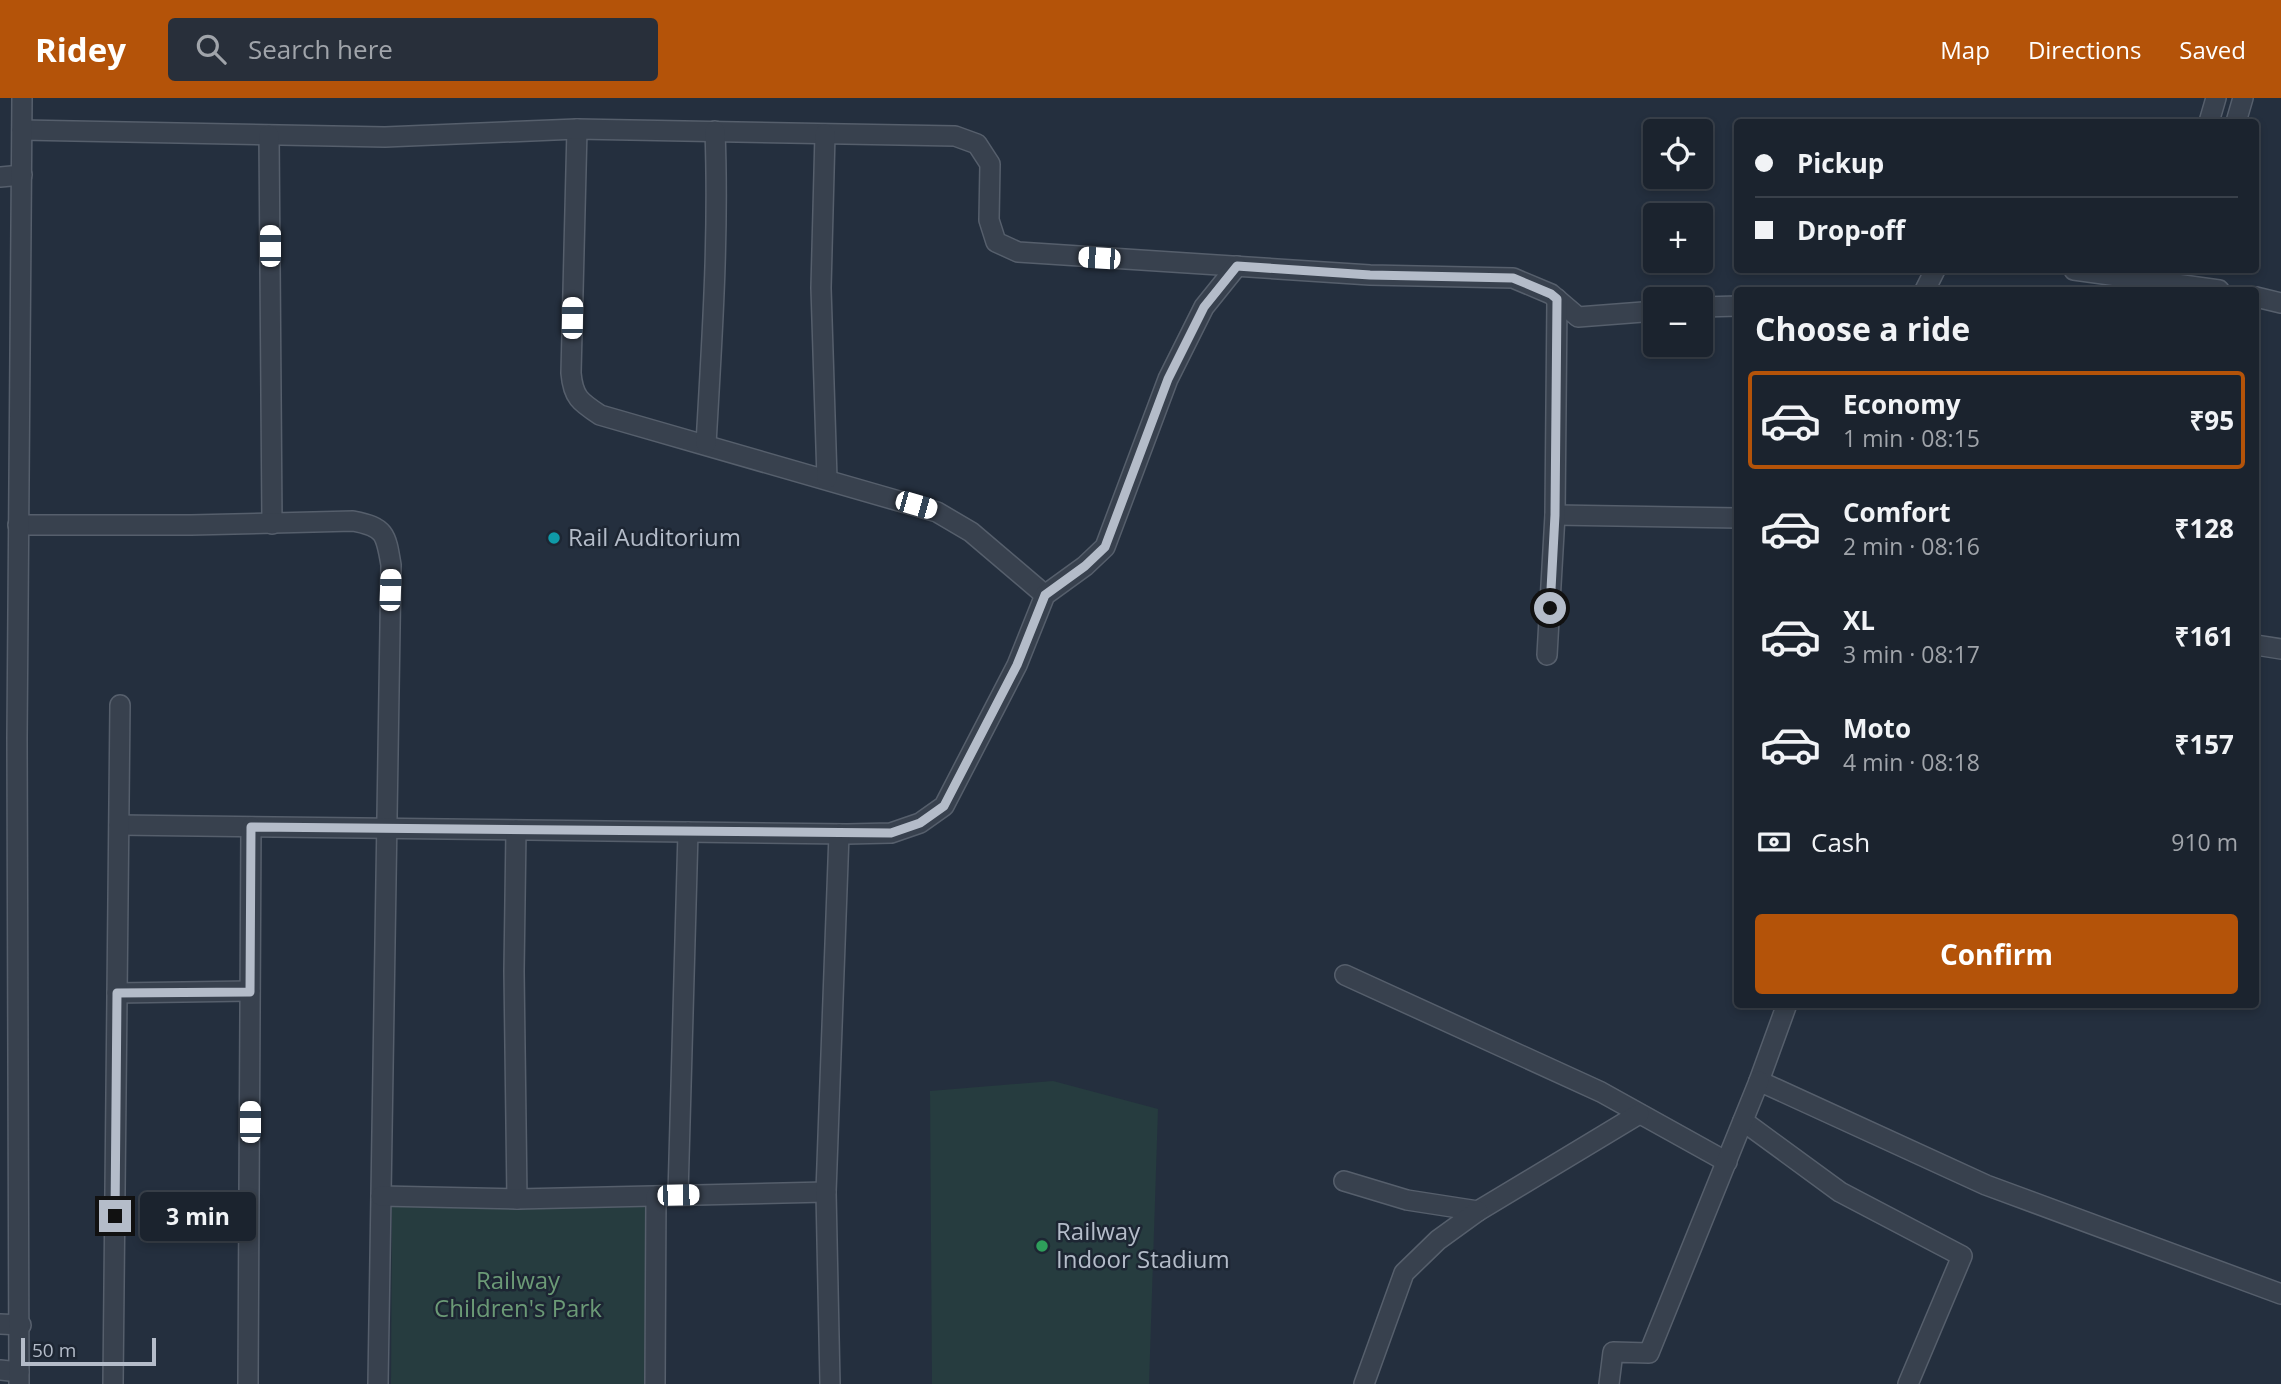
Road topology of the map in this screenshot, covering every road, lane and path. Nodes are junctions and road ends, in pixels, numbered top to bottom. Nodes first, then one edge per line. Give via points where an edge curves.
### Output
1 (22, 98) edge
2 (2216, 98) edge
3 (2242, 98) edge
4 (2210, 119) edge
5 (2237, 119) edge
6 (577, 129) junction
7 (22, 130) junction
8 (715, 131) junction
9 (825, 134) junction
10 (269, 135) junction
11 (22, 175) junction
12 (0, 177) edge
13 (1237, 266) junction
14 (2120, 273) edge
15 (2167, 276) edge
16 (2193, 277) edge
17 (2213, 287) edge
18 (2259, 298) edge
19 (1557, 299) junction
20 (2281, 303) edge
21 (1734, 306) edge
22 (1713, 307) edge
23 (1643, 312) edge
24 (706, 444) junction
25 (827, 479) junction
26 (1555, 515) junction
27 (1734, 517) edge
28 (272, 524) junction
29 (18, 525) junction
30 (1045, 595) junction
31 (2259, 645) edge
32 (2281, 649) edge
33 (1547, 655) dead end
34 (120, 705) dead end
35 (119, 825) junction
36 (251, 827) junction
37 (386, 829) junction
38 (516, 830) junction
39 (688, 832) junction
40 (839, 834) junction
41 (1345, 975) dead end
42 (250, 992) junction
43 (117, 993) junction
44 (1786, 1008) edge
45 (1759, 1081) junction
46 (1639, 1114) junction
47 (1743, 1121) junction
48 (1727, 1163) junction
49 (1344, 1181) dead end
50 (826, 1192) junction
51 (678, 1195) junction
52 (380, 1196) junction
53 (656, 1196) junction
54 (517, 1199) junction
55 (1478, 1211) junction
56 (2281, 1294) edge
57 (0, 1324) edge
58 (21, 1325) junction
59 (13, 1376) edge
60 (113, 1384) edge
61 (248, 1384) edge
62 (378, 1384) edge
63 (655, 1384) edge
64 (830, 1384) edge
65 (1364, 1384) edge
66 (1609, 1384) edge
67 (1908, 1384) edge

1 - 7 street
2 - 4 street
3 - 5 street
6 - 8 street
6 - 10 street via 385,137
6 - 24 street via 572,389 581,403 600,415
7 - 10 street
7 - 11 street
8 - 9 street
8 - 24 street via 714,314
9 - 13 street via 955,136 977,144 990,164 989,220 996,242 1018,252
9 - 25 street via 821,288
10 - 28 street
11 - 12 street
11 - 29 street
13 - 19 street via 1513,278
13 - 30 street via 1204,307 1168,379 1105,547
14 - 15 street
15 - 16 street
16 - 17 street
18 - 20 street
19 - 23 street via 1578,317
19 - 26 street
21 - 22 street
24 - 25 street
25 - 30 street via 937,512 971,532
26 - 27 street
26 - 33 street
28 - 29 street
28 - 37 street via 352,521 373,525 387,537 391,565
29 - 58 street
30 - 40 street via 1017,665 944,806 920,823 891,833
31 - 32 street
34 - 35 street
35 - 36 street
35 - 43 street
36 - 37 street
36 - 42 street
37 - 38 street
37 - 52 street
38 - 39 street
38 - 54 street
39 - 40 street
39 - 51 street
40 - 50 street
41 - 46 street
42 - 43 street
42 - 61 street
43 - 60 street
44 - 45 street
45 - 47 street
45 - 56 street via 1986,1185
46 - 48 street
46 - 55 street
47 - 48 street
47 - 67 street via 1840,1192 1962,1256
48 - 66 street via 1649,1353 1613,1352
49 - 55 street via 1407,1200
50 - 51 street
50 - 64 street
51 - 53 street
52 - 54 street
52 - 62 street
53 - 54 street
53 - 63 street
55 - 65 street via 1404,1273
57 - 58 street
58 - 59 street

